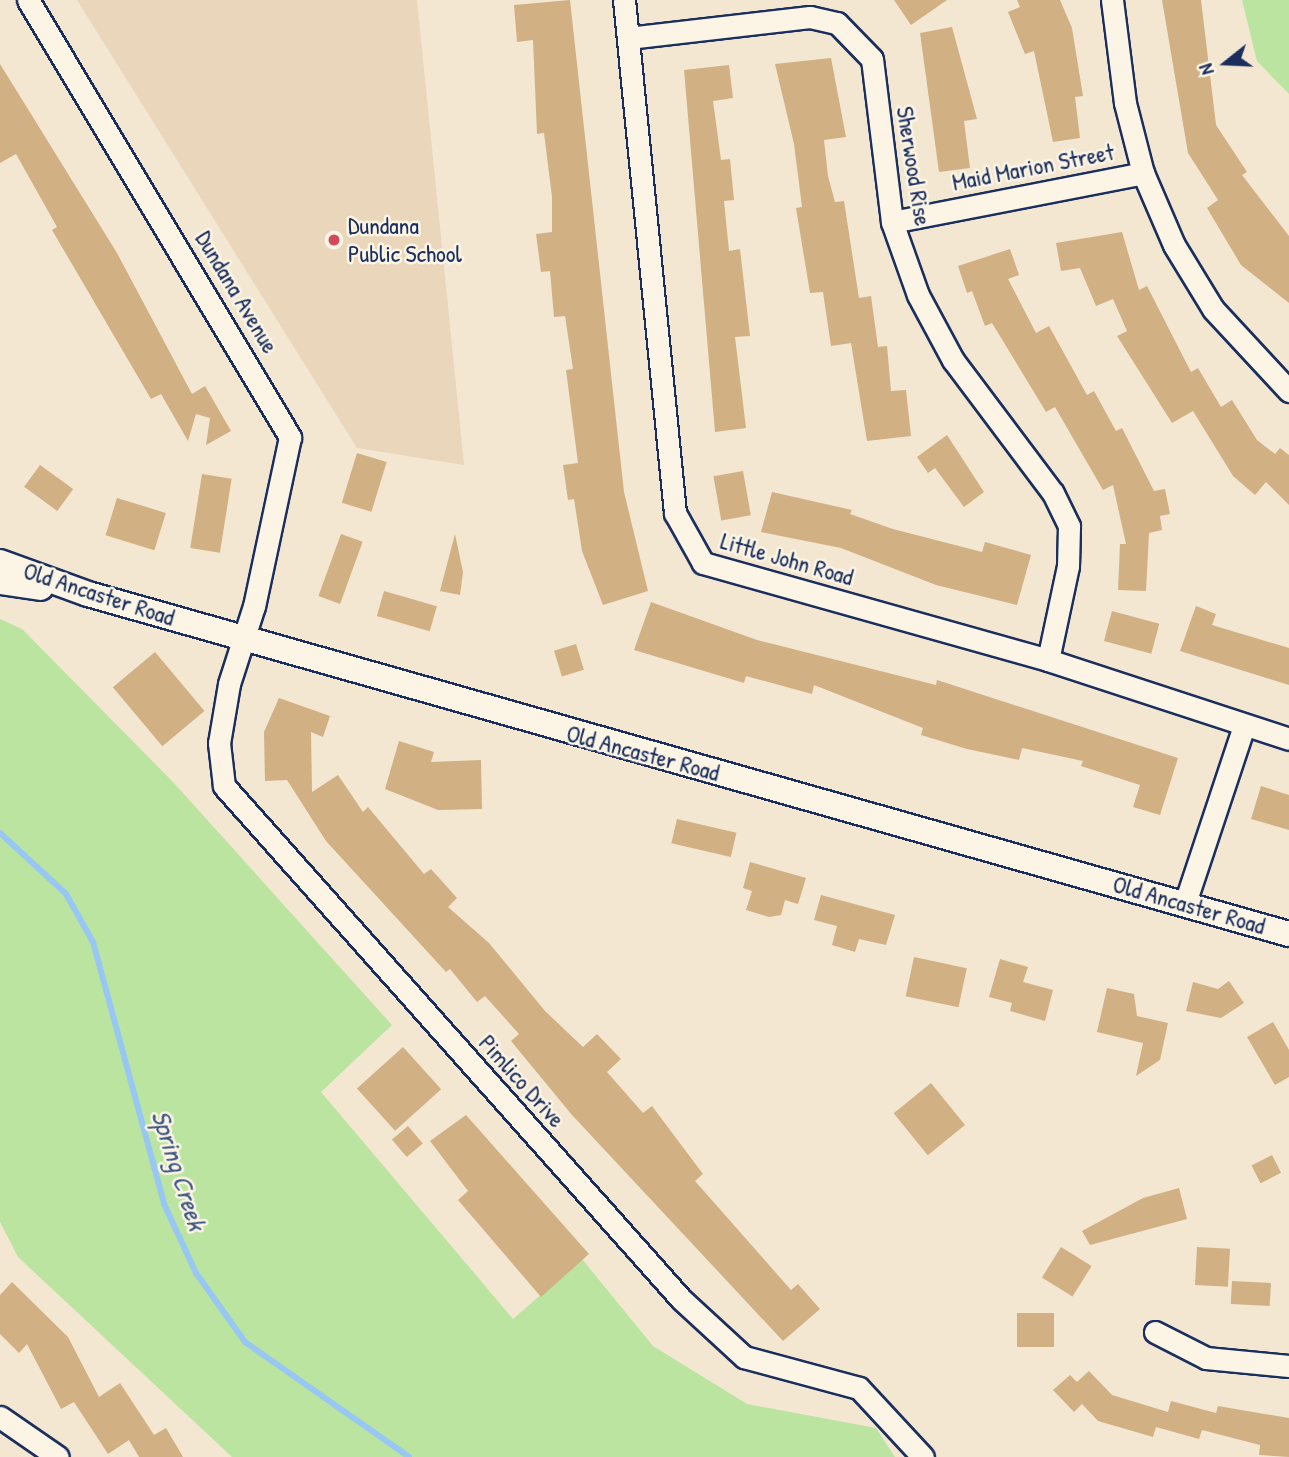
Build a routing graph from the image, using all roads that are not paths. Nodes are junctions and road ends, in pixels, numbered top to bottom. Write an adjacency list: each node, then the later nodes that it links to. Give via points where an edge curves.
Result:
1 (28, 0): 11 (street, Dundana Avenue, via 290,437 289,462)
2 (624, 0): 4 (street, Little John Road)
3 (1112, 0): 5 (street, via 1125,103)
4 (628, 38): 6 (street, Sherwood Rise, via 810,17 837,23 872,59); 12 (street, Little John Road, via 675,513 684,538 703,563)
5 (1143, 173): 6 (street, Maid Marion Street); 7 (street, via 1174,245 1213,309)
6 (892, 222): 12 (street, Sherwood Rise, via 918,295 953,360 1053,493 1069,526 1069,566)
7 (1289, 391)
8 (0, 562): 10 (street, Old Ancaster Road)
9 (0, 582): 10 (street)
10 (88, 594): 11 (street, Old Ancaster Road)
11 (244, 639): 15 (street, Old Ancaster Road); 21 (street, Pimlico Drive, via 219,743 224,786 681,1299 744,1357 859,1388)
12 (1048, 660): 13 (street, Little John Road)
13 (1244, 726): 14 (street, Little John Road); 15 (street)
14 (1289, 739)
15 (1185, 903): 16 (street, Old Ancaster Road)
16 (1289, 933)
17 (1155, 1332): 18 (street, via 1206,1358)
18 (1289, 1366)
19 (0, 1418): 20 (street)
20 (58, 1457)
21 (923, 1457)

